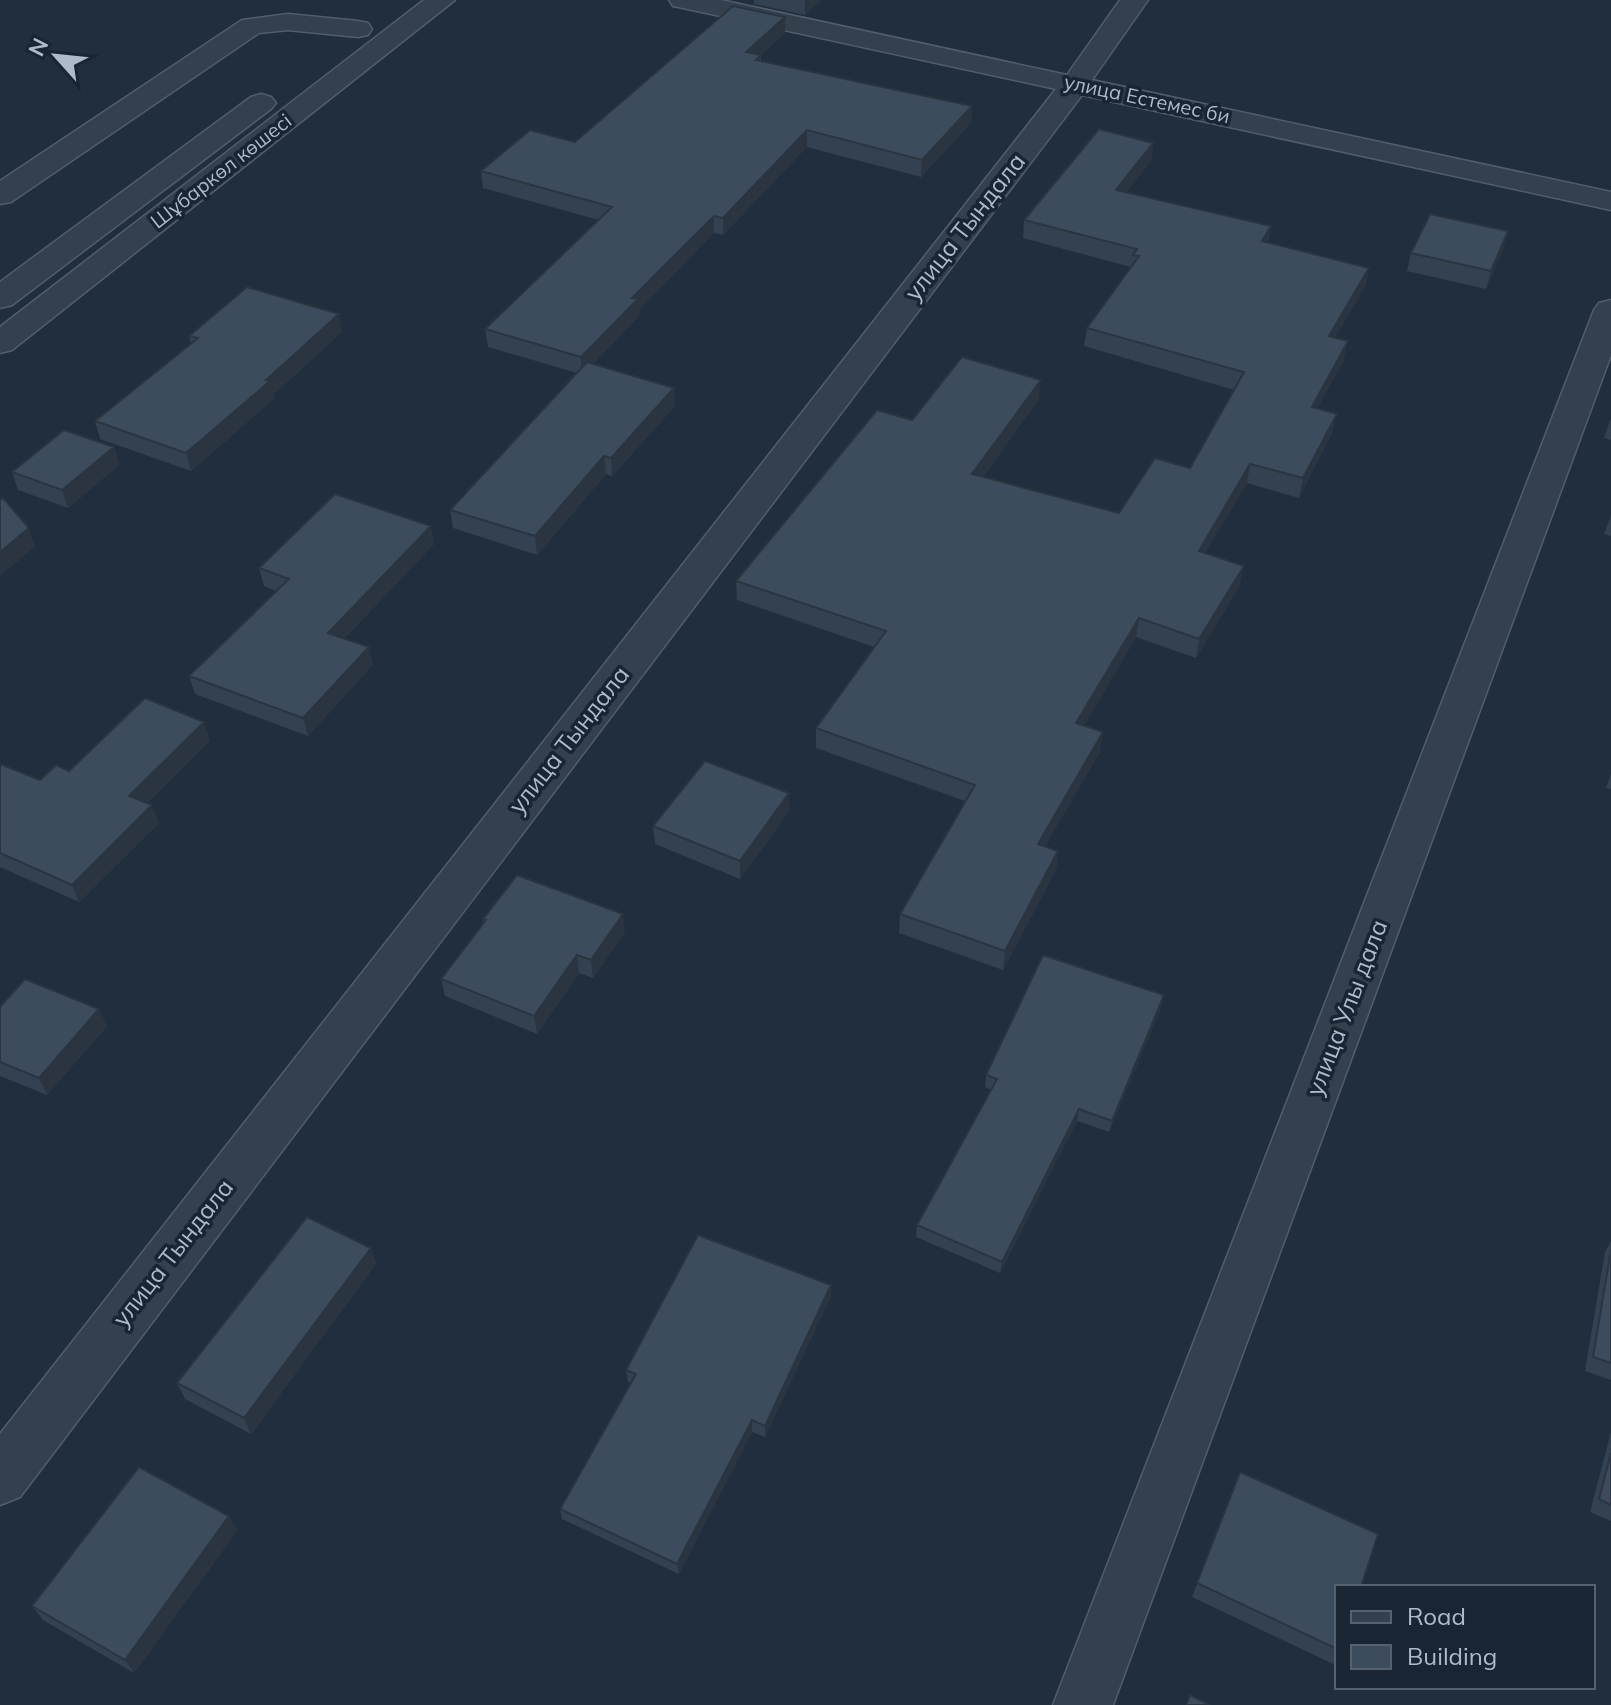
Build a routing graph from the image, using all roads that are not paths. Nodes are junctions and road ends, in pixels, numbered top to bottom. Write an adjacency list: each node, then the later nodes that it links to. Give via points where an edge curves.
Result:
1 (397, 0): 5 (street)
2 (441, 0): 13 (street, Шұбаркөл көшесі)
3 (683, 0): 7 (street, улица Естемес би)
4 (1134, 0): 7 (street, улица Тындала)
5 (358, 29): 6 (street); 9 (street, via 288,22 252,26)
6 (309, 66)
7 (1076, 83): 10 (street, улица Естемес би); 14 (street, улица Тындала)
8 (284, 85): 11 (street, Шұбаркөл көшесі)
9 (0, 195)
10 (1611, 201)
11 (0, 298)
12 (1611, 310): 15 (street, улица Улы дала)
13 (0, 343)
14 (0, 1478)
15 (1083, 1705)

